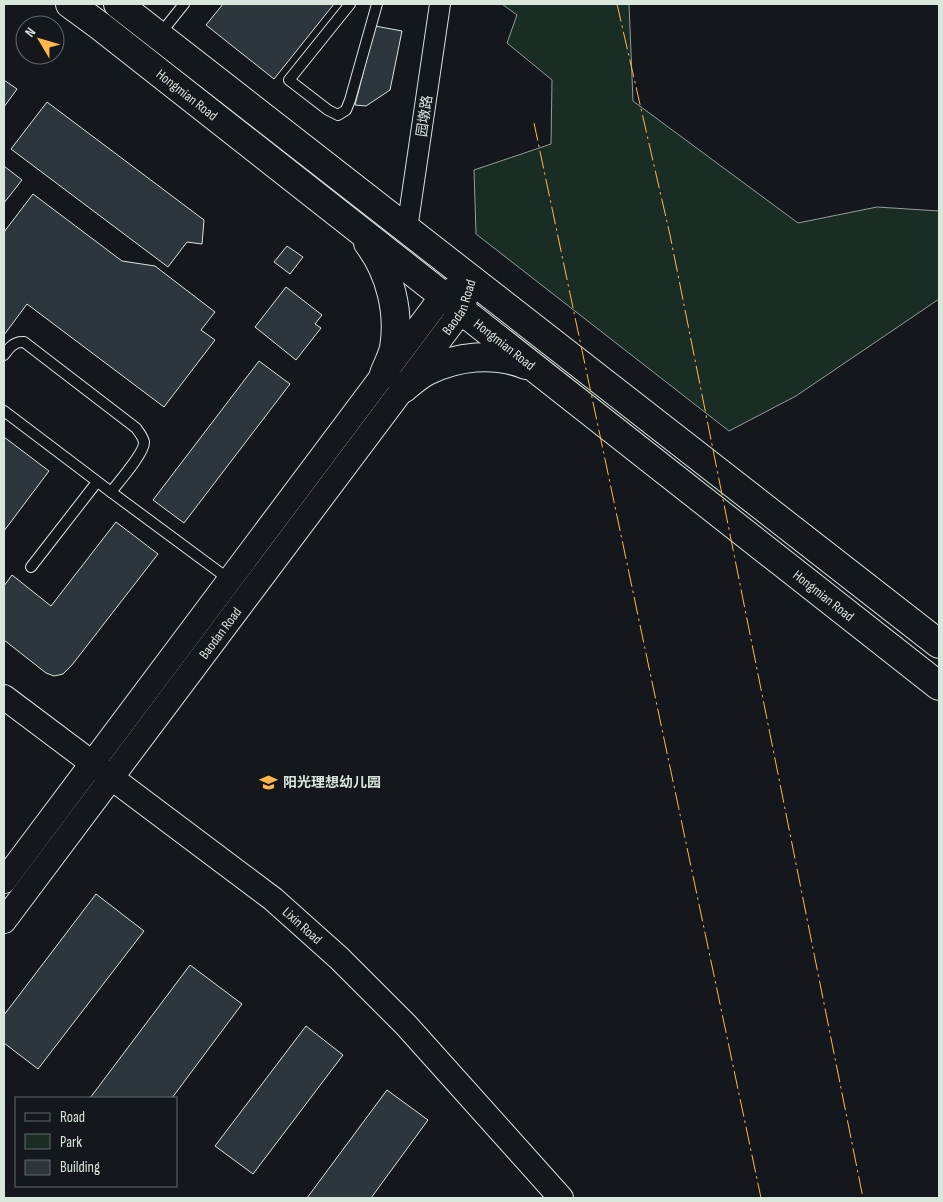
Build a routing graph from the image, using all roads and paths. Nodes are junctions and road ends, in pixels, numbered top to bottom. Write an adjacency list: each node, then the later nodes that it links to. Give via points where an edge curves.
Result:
1 (70, 4): 8 (main road, Hongmian Road)
2 (118, 4): 7 (main road)
3 (184, 4): 7 (lane)
4 (350, 4): 5 (lane, via 289,80 338,115 346,110 350,100)
5 (377, 4)
6 (440, 4): 9 (street, 园墩路)
7 (159, 35): 9 (main road)
8 (355, 226): 11 (main road, Hongmian Road); 14 (main road, via 375,252 387,277 396,324)
9 (407, 229): 10 (main road)
10 (471, 279): 11 (street, Baodan Road); 20 (main road)
11 (452, 303): 13 (main road, Hongmian Road); 14 (street, Baodan Road)
12 (4, 355): 17 (lane, via 14,344 24,342 142,435 141,453)
13 (539, 371): 14 (main road, via 502,358 470,358 447,362); 21 (main road, Hongmian Road)
14 (394, 381): 19 (street, Baodan Road)
15 (4, 411): 16 (lane)
16 (97, 482): 17 (lane); 18 (lane)
17 (111, 492): 19 (lane)
18 (31, 568)
19 (240, 587): 23 (street, Baodan Road); 24 (street, Baodan Road)
20 (939, 644)
21 (939, 686)
22 (4, 697): 23 (street, Lixin Road)
23 (92, 763): 24 (street, Lixin Road); 25 (street, Baodan Road)
24 (111, 777): 26 (street, Baodan Road); 27 (street, Lixin Road, via 273,899 339,958 406,1025)
25 (4, 881)
26 (4, 921)
27 (561, 1198)

